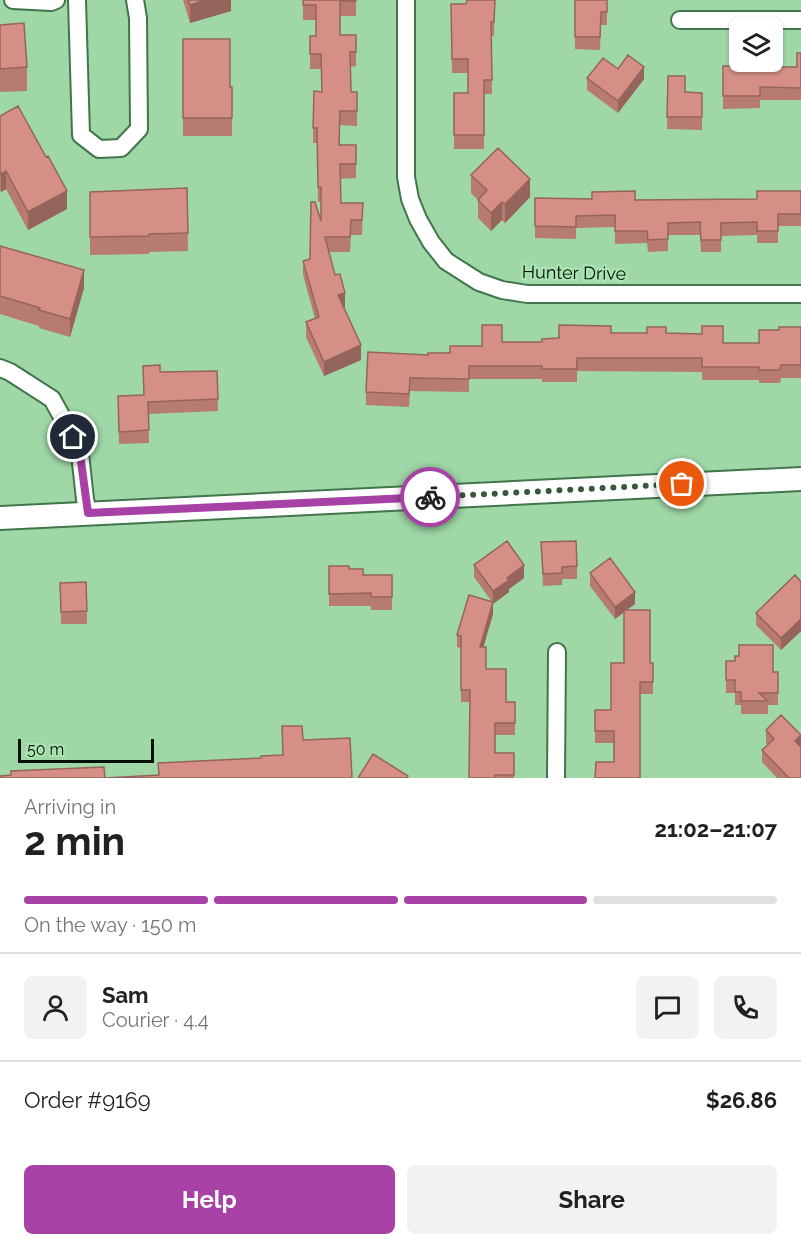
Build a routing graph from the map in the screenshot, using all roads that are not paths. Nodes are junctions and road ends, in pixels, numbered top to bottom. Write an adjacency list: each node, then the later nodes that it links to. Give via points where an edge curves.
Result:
1 (13, 0): 2 (street)
2 (56, 0)
3 (77, 0): 4 (street, via 81,135 99,149 122,148 139,129)
4 (135, 0)
5 (406, 0): 8 (street, Hunter Drive, via 406,177 418,219 446,261 479,282 527,294)
6 (680, 20): 7 (street)
7 (801, 20)
8 (801, 294)
9 (0, 368): 11 (street, via 52,399 80,454)
10 (801, 479): 11 (street)
11 (88, 513): 12 (street)
12 (0, 518)
13 (557, 652): 14 (street)
14 (556, 778)

